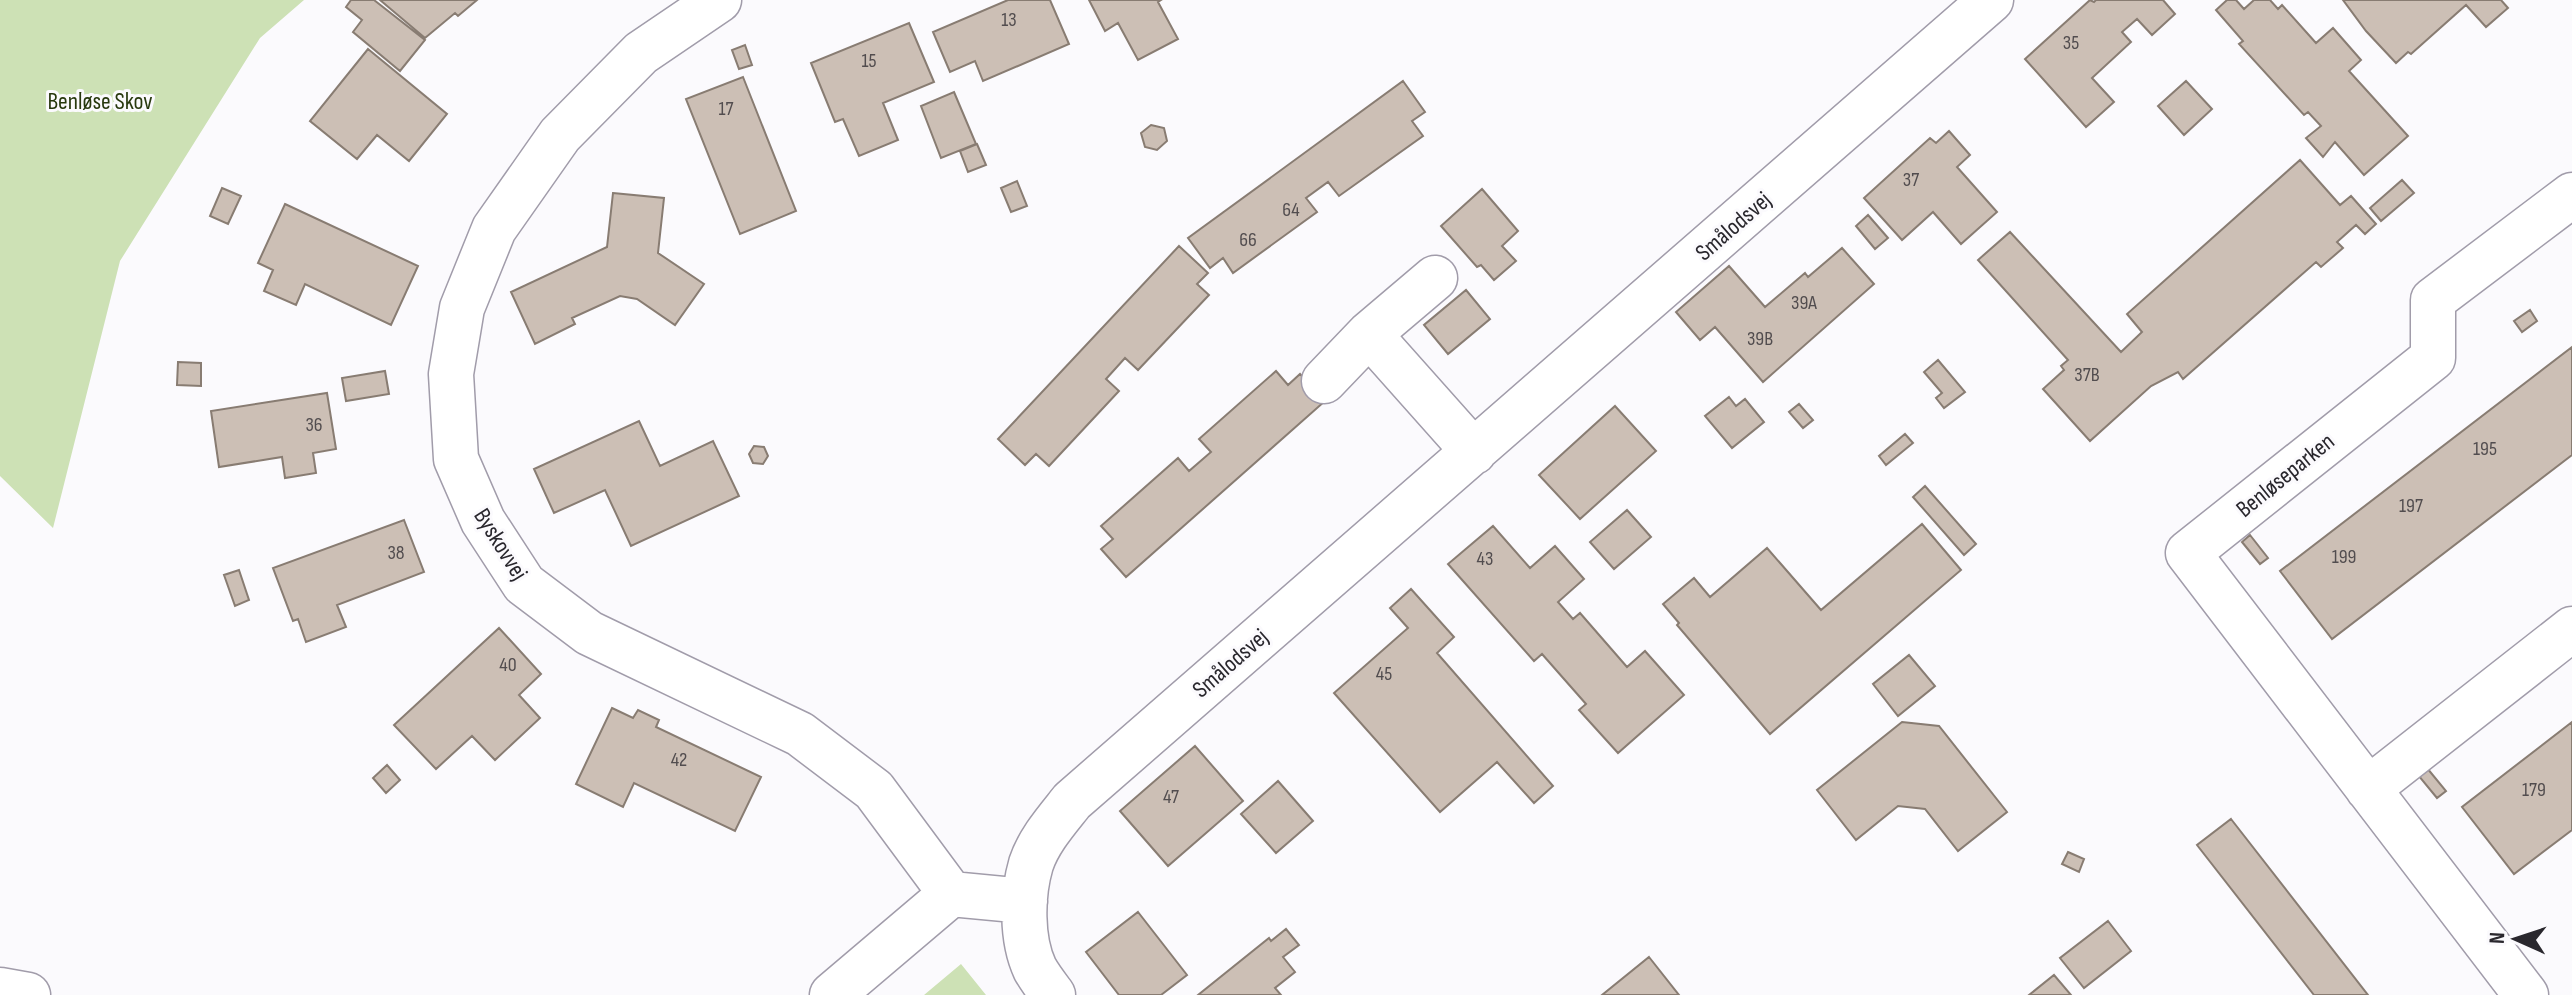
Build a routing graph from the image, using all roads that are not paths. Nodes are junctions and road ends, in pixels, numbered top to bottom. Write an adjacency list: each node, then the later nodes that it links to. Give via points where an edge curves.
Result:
1 (719, 0): 10 (street, Byskovvej, via 641,53 560,135 494,229 462,308 451,374 456,459 483,521 524,584 589,633 800,734 874,790)
2 (1991, 0): 7 (street, Smålodsvej)
3 (2572, 195): 9 (street, Benløseparken, via 2433,300 2433,358 2188,553)
4 (1435, 278): 5 (street)
5 (1369, 334): 6 (street); 7 (street)
6 (1324, 381)
7 (1474, 452): 11 (street, Smålodsvej, via 1072,801 1031,863)
8 (2572, 629): 9 (street)
9 (2368, 789): 16 (street, Benløseparken)
10 (951, 894): 11 (street); 14 (street)
11 (1025, 901): 15 (street, Smålodsvej, via 1026,937 1035,968)
12 (0, 990): 13 (street)
13 (28, 995)
14 (832, 995)
15 (1053, 995)
16 (2526, 995)

